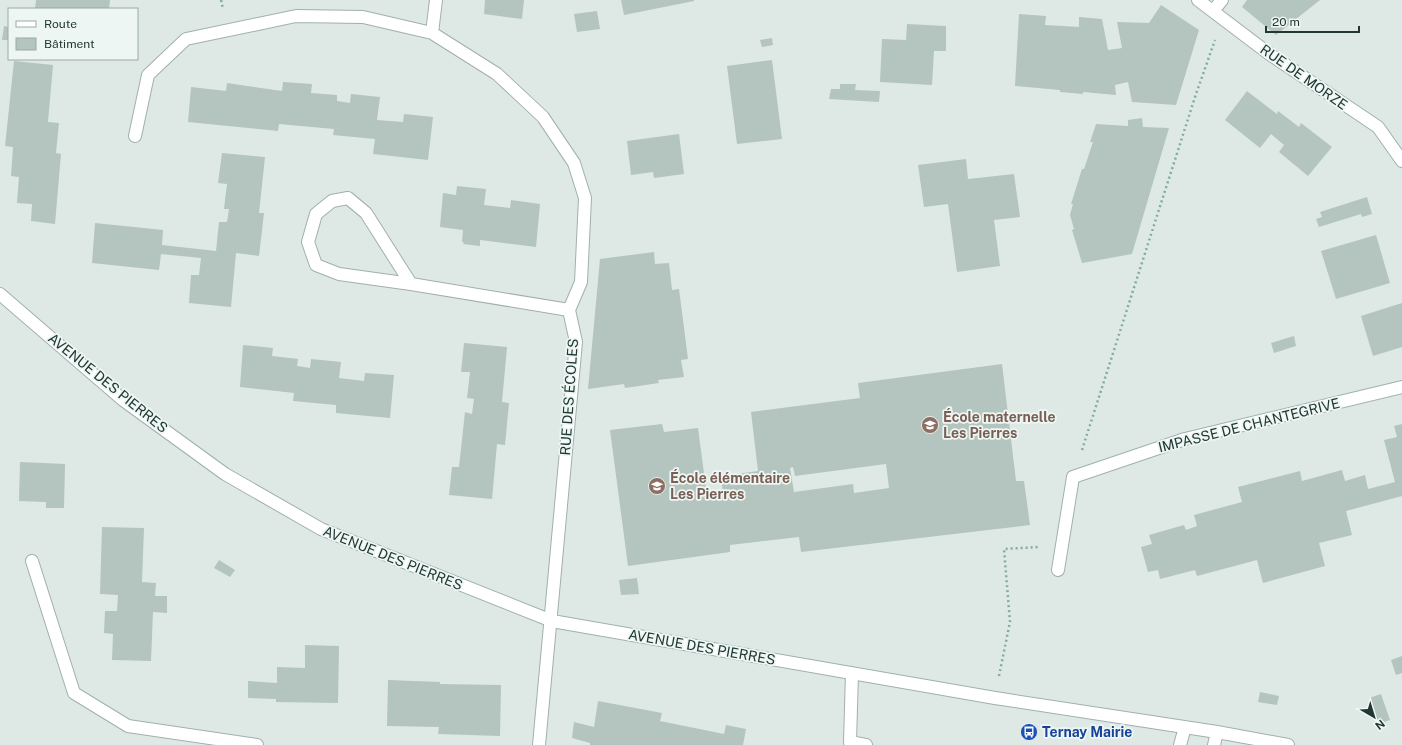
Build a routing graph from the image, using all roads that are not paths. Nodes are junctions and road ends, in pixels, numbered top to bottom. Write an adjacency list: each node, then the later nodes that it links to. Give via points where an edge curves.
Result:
1 (436, 0): 5 (street)
2 (1198, 0): 4 (street, RUE DE MORZE)
3 (1222, 0): 4 (street)
4 (1213, 11): 7 (street, RUE DE MORZE, via 1268,53 1378,127)
5 (432, 33): 6 (street, via 363,17 296,16 228,28 186,39 148,76); 10 (street, via 497,74 543,117 574,163 585,198 580,282)
6 (135, 136)
7 (1402, 161)
8 (411, 284): 8 (street, via 366,213 348,198 332,201 316,214 308,242 316,265 339,274); 10 (street)
9 (0, 294): 14 (street, AVENUE DES PIERRES, via 123,400 225,474 321,530)
10 (570, 310): 14 (street, RUE DES ÉCOLES, via 576,342)
11 (1402, 386): 13 (street, IMPASSE DE CHANTEGRIVE, via 1185,439 1073,477)
12 (32, 561): 18 (street, via 74,693 128,726)
13 (1058, 570)
14 (552, 621): 15 (street, AVENUE DES PIERRES); 19 (street, RUE DES ÉCOLES)
15 (852, 673): 16 (street, AVENUE DES PIERRES); 20 (street, via 850,742)
16 (1185, 728): 17 (street, AVENUE DES PIERRES); 21 (street)
17 (1217, 732): 22 (street); 23 (street, AVENUE DES PIERRES)
18 (257, 745)
19 (539, 745)
20 (866, 745)
21 (1180, 745)
22 (1214, 745)
23 (1288, 745)

